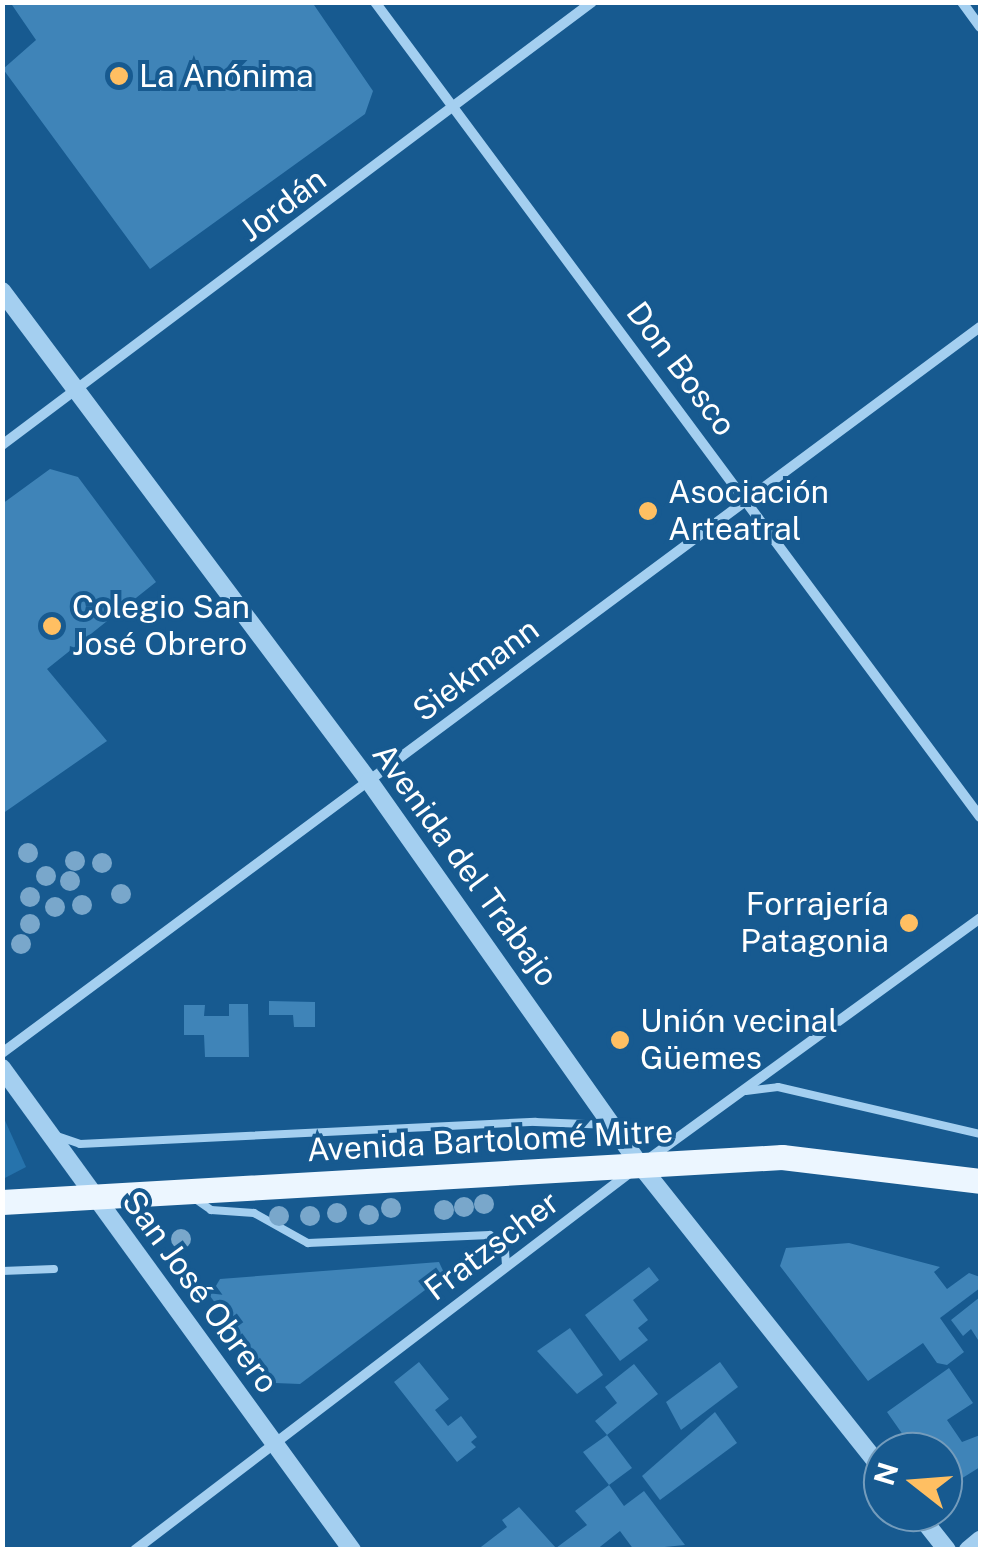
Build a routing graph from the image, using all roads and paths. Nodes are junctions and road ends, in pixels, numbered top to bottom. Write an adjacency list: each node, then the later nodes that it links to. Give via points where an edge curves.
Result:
1 (375, 2): 5 (street, Don Bosco)
2 (592, 2): 5 (street, Jordán)
3 (962, 2): 4 (street)
4 (980, 27)
5 (455, 108): 8 (street, Jordán); 10 (street, Don Bosco)
6 (2, 291): 8 (street, Avenida del Trabajo)
7 (980, 327): 10 (street, Siekmann)
8 (77, 391): 9 (street, Jordán); 11 (street, Avenida del Trabajo)
9 (2, 446)
10 (748, 500): 11 (street, Siekmann); 12 (street, Don Bosco)
11 (369, 781): 14 (street, Siekmann); 17 (street, Avenida del Trabajo)
12 (980, 817)
13 (980, 918): 16 (street, Fratzscher)
14 (2, 1053)
15 (2, 1068): 18 (street, San José Obrero)
16 (742, 1092): 19 (lane, via 778,1087); 20 (street, Fratzscher)
17 (615, 1124): 18 (lane, via 535,1122 91,1144); 20 (street, Avenida del Trabajo)
18 (48, 1134): 23 (street, San José Obrero)
19 (980, 1134)
20 (640, 1165): 21 (main road, Avenida Bartolomé Mitre, via 782,1157); 22 (main road, Avenida Bartolomé Mitre); 25 (street, Fratzscher); 29 (street, Avenida del Trabajo)
21 (980, 1181)
22 (177, 1190): 23 (main road, Avenida Bartolomé Mitre); 25 (lane, via 211,1210 254,1213 308,1243 490,1235 505,1251)
23 (92, 1195): 24 (main road, Avenida Bartolomé Mitre); 28 (street, San José Obrero)
24 (2, 1202)
25 (506, 1266): 28 (street, Fratzscher)
26 (54, 1269): 27 (lane)
27 (2, 1271)
28 (274, 1444): 31 (street, Fratzscher); 32 (street, San José Obrero)
29 (863, 1445)
30 (980, 1540): 33 (street)
31 (135, 1550)
32 (352, 1550)
33 (968, 1550)

